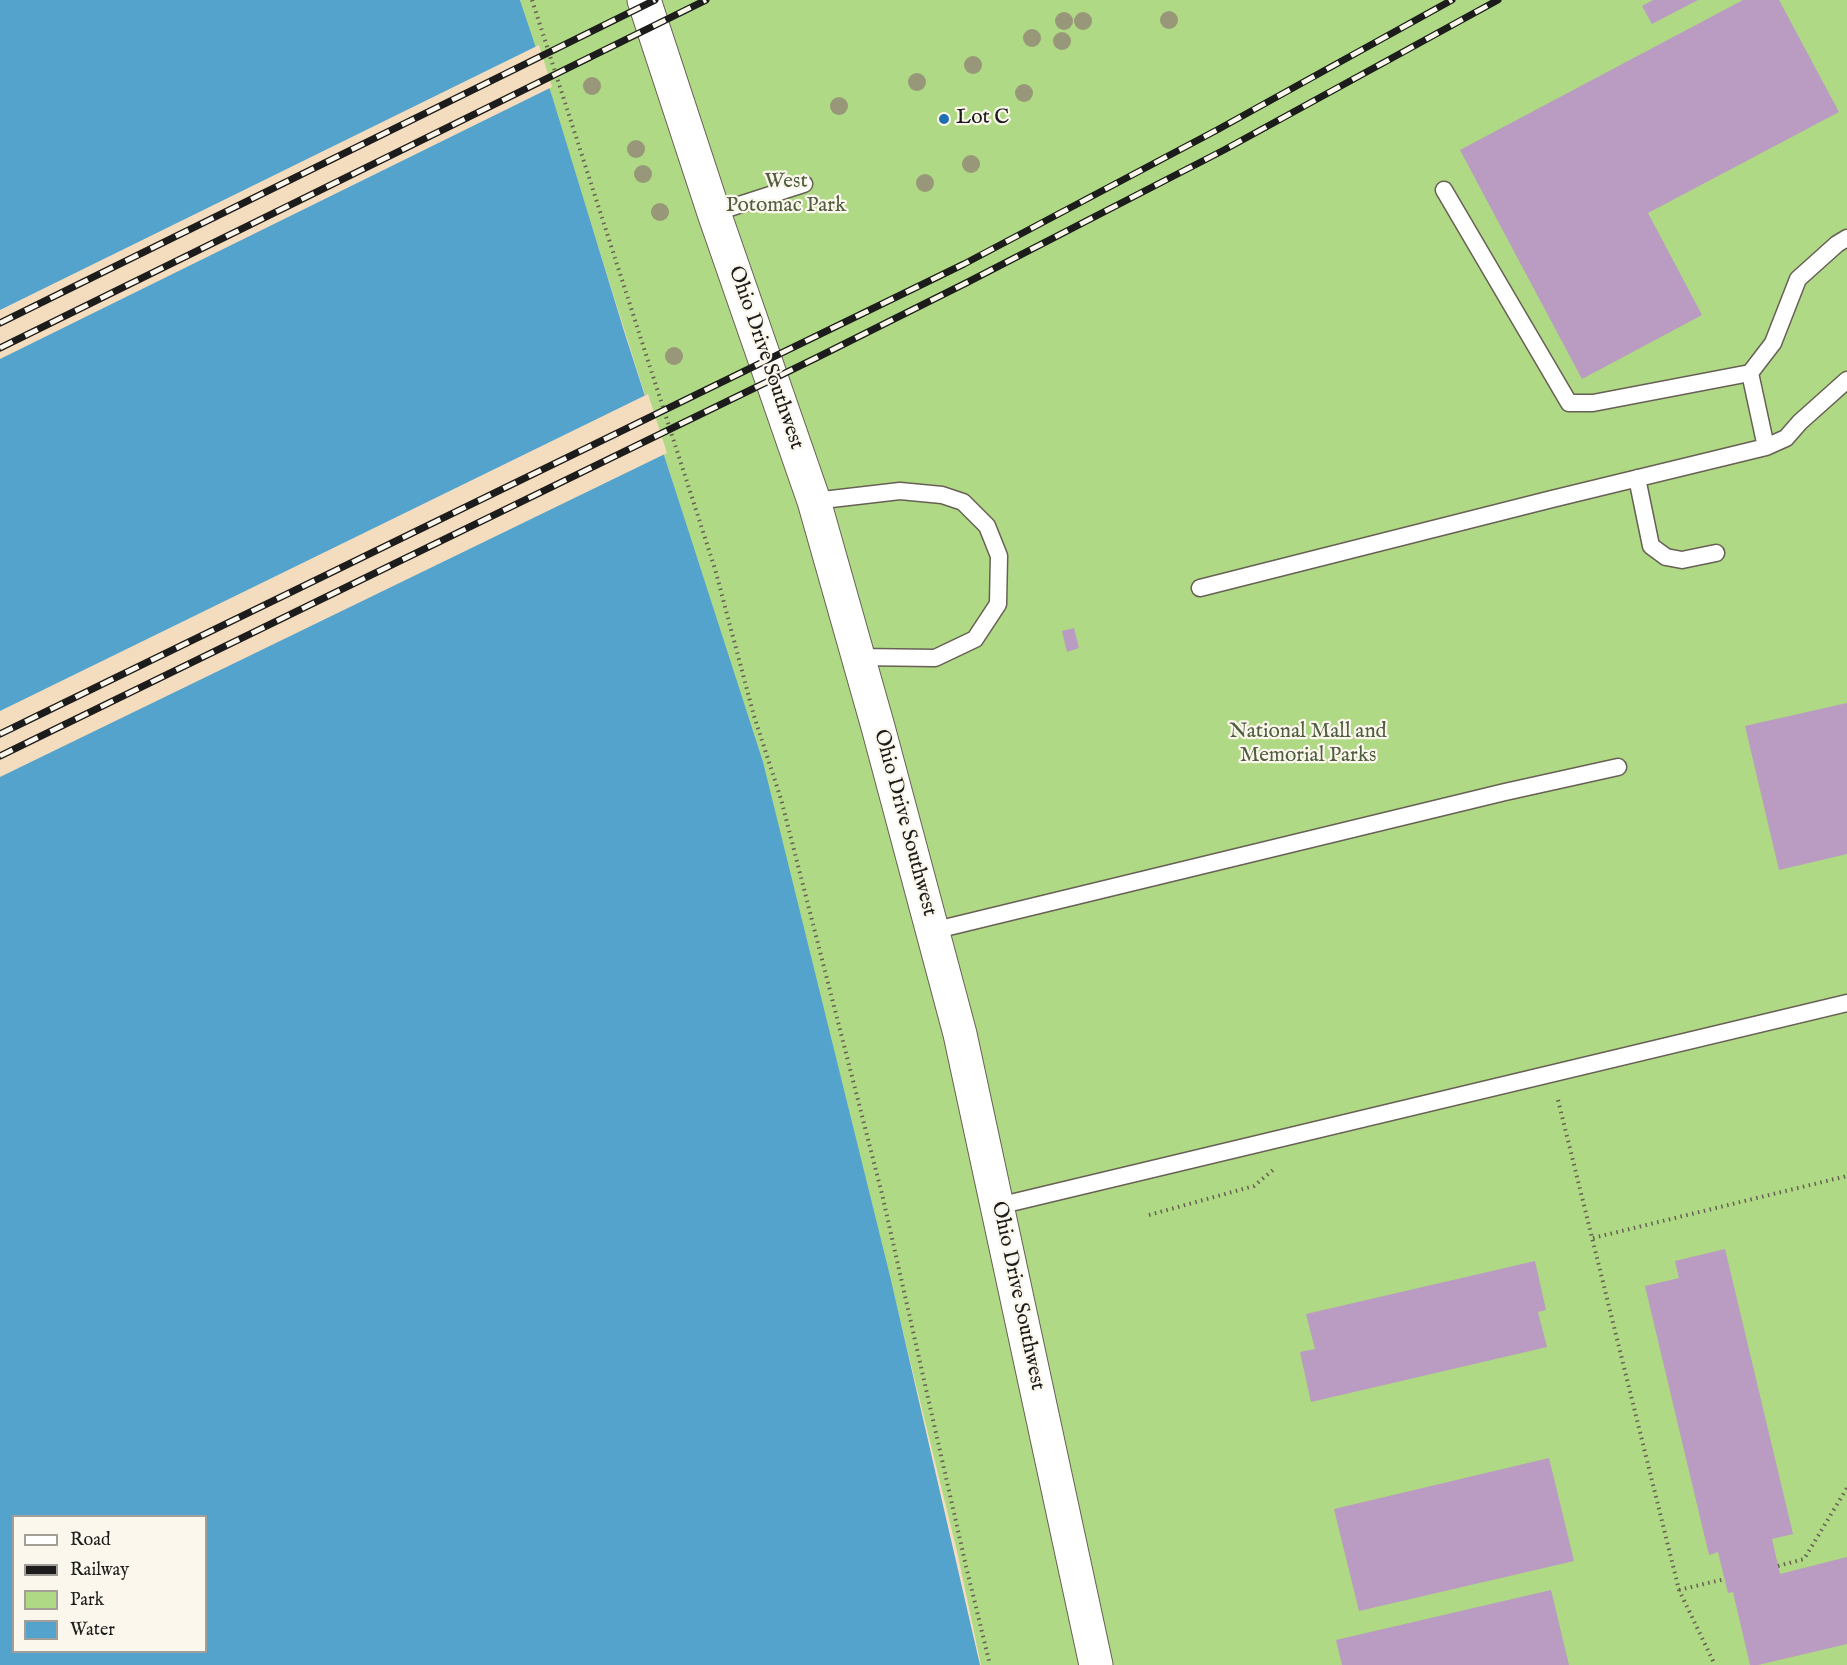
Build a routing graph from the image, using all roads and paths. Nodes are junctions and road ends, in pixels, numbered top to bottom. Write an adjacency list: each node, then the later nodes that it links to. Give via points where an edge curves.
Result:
1 (532, 0): 26 (path, via 715,568 754,716 781,799 882,1194)
2 (644, 0): 5 (street, Ohio Drive Southwest)
3 (804, 184): 5 (lane)
4 (1444, 190): 7 (lane, via 1569,403 1593,403)
5 (714, 213): 11 (street, Ohio Drive Southwest)
6 (1847, 238): 7 (lane, via 1798,279 1773,343)
7 (1750, 373): 9 (lane)
8 (1847, 380): 9 (lane, via 1786,438)
9 (1766, 447): 10 (lane)
10 (1637, 478): 12 (lane, via 1650,546 1666,557 1682,560); 13 (lane)
11 (814, 501): 14 (street, Ohio Drive Southwest); 14 (lane, via 900,491 942,495 963,502 987,526 999,556 998,604 975,639 934,658)
12 (1716, 553)
13 (1200, 588)
14 (858, 657): 16 (street, Ohio Drive Southwest)
15 (1618, 767): 16 (lane)
16 (933, 931): 20 (street, Ohio Drive Southwest)
17 (1847, 1003): 20 (lane)
18 (1558, 1100): 21 (path)
19 (1847, 1176): 21 (path)
20 (998, 1206): 27 (street, Ohio Drive Southwest)
21 (1593, 1238): 25 (path)
22 (1847, 1488): 23 (path, via 1804,1559)
23 (1778, 1566)
24 (1725, 1579): 25 (path)
25 (1679, 1590): 28 (path)
26 (990, 1665)
27 (1096, 1665)
28 (1714, 1665)

